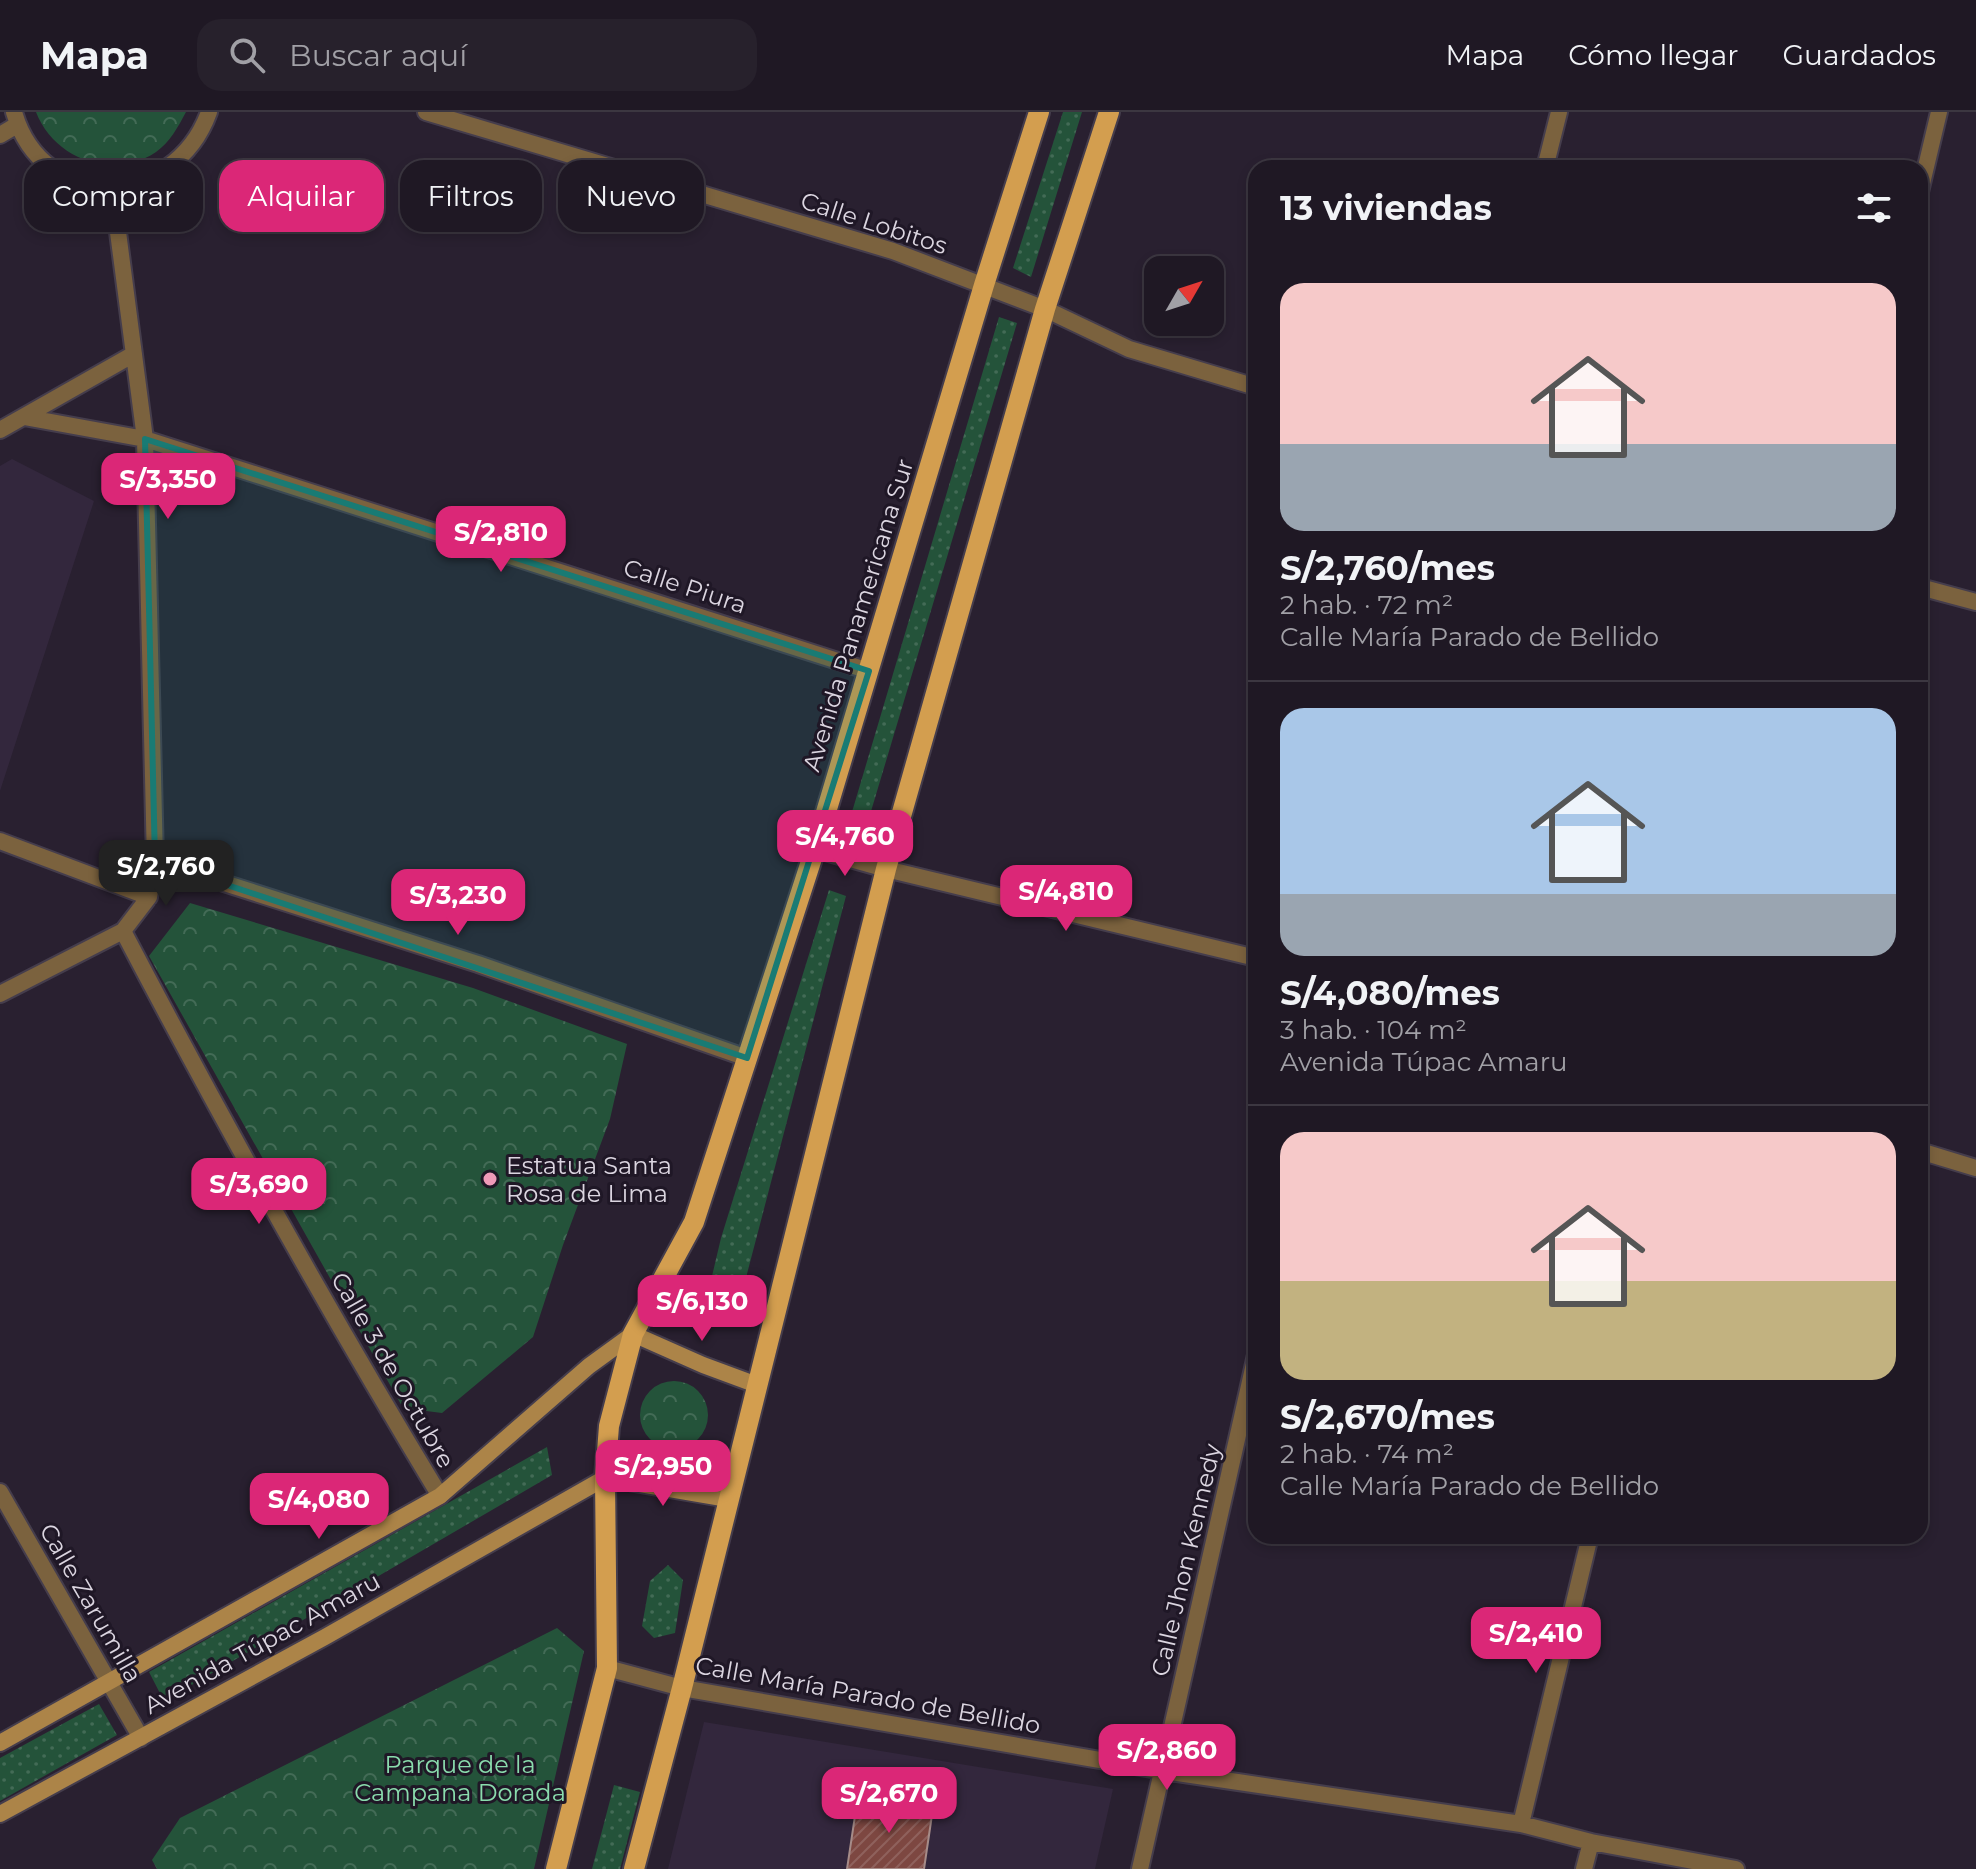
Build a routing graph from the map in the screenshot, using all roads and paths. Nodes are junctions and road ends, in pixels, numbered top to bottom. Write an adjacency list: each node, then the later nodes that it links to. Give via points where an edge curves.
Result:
1 (209, 112): 10 (street, via 194,144)
2 (1039, 112): 14 (main road, Avenida Panamericana Sur)
3 (1109, 112): 15 (main road)
4 (1559, 112): 11 (street)
5 (1939, 112): 12 (street)
6 (432, 113): 14 (street, Calle Lobitos, via 893,251)
7 (16, 119): 8 (street); 9 (street)
8 (0, 135)
9 (44, 160)
10 (179, 160)
11 (1547, 160)
12 (1928, 160)
13 (118, 232): 16 (street)
14 (984, 285): 15 (street, Calle Lobitos); 23 (main road, Avenida Panamericana Sur)
15 (1045, 309): 17 (street, Calle Lobitos, via 1129,349); 27 (main road)
16 (134, 354): 18 (street); 20 (street)
17 (1248, 385)
18 (24, 417): 19 (street); 20 (street, Calle Piura)
19 (0, 430)
20 (145, 439): 23 (street, Calle Piura); 26 (street)
21 (1928, 589): 22 (street)
22 (1976, 602)
23 (869, 671): 25 (main road, Avenida Panamericana Sur)
24 (0, 841): 28 (street)
25 (815, 849): 27 (street); 32 (main road, Avenida Panamericana Sur)
26 (155, 861): 28 (street); 32 (street, via 478,964)
27 (886, 869): 30 (street); 36 (main road)
28 (149, 897): 29 (street)
29 (123, 931): 31 (street); 40 (street, Calle 3 de Octubre, via 306,1270)
30 (1248, 956)
31 (0, 994)
32 (747, 1058): 35 (main road, Avenida Panamericana Sur, via 694,1222)
33 (1928, 1153): 34 (street)
34 (1976, 1168)
35 (633, 1334): 36 (street); 38 (main road, Avenida Panamericana Sur, via 609,1426); 40 (street, Avenida Túpac Amaru)
36 (757, 1385): 41 (main road)
37 (1248, 1391): 48 (street, Calle Jhon Kennedy)
38 (605, 1478): 41 (street); 43 (main road, Avenida Panamericana Sur); 46 (street, Avenida Túpac Amaru)
39 (0, 1492): 44 (street, Calle Zarumilla)
40 (440, 1496): 44 (street, Avenida Túpac Amaru)
41 (728, 1499): 45 (main road)
42 (1588, 1544): 50 (street)
43 (607, 1668): 45 (street, Calle María Parado de Bellido); 52 (main road, Avenida Panamericana Sur)
44 (109, 1682): 46 (street, Calle Zarumilla); 47 (street, Avenida Túpac Amaru)
45 (682, 1688): 48 (street, Calle María Parado de Bellido); 53 (main road)
46 (141, 1738): 49 (street, Avenida Túpac Amaru)
47 (0, 1743)
48 (1164, 1771): 50 (street, Calle María Parado de Bellido); 54 (street, Calle Jhon Kennedy)
49 (0, 1814)
50 (1521, 1824): 51 (street, Calle María Parado de Bellido)
51 (1591, 1842): 55 (street); 56 (street, Calle María Parado de Bellido)
52 (556, 1869)
53 (634, 1869)
54 (1140, 1869)
55 (1584, 1869)
56 (1736, 1869)

